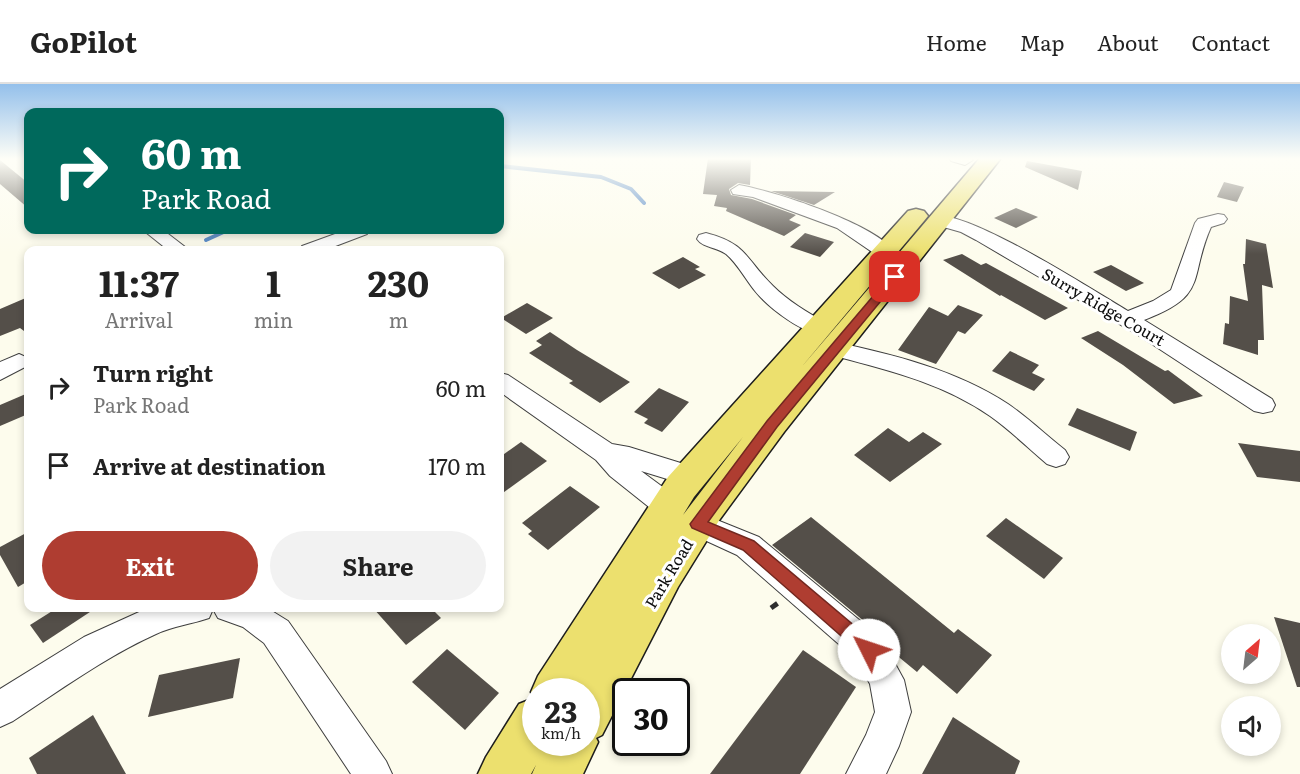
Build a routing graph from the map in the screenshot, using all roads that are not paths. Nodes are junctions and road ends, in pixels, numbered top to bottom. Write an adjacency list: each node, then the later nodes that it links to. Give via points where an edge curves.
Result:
1 (740, 190): 11 (street, via 843,224)
2 (941, 190): 11 (main road, Park Road)
3 (954, 190): 5 (main road, Park Road)
4 (1218, 219): 12 (street, via 1204,223 1184,285 1177,294)
5 (939, 220): 12 (street, Surry Ridge Court, via 983,236); 13 (main road, Park Road)
6 (157, 234): 9 (street)
7 (351, 234): 10 (street)
8 (706, 239): 13 (street, via 732,249 764,289)
9 (174, 246)
10 (319, 246)
11 (885, 252): 13 (main road, Park Road)
12 (1127, 319): 15 (street, Surry Ridge Court)
13 (827, 339): 17 (street, via 941,378 992,406); 18 (main road, Park Road); 20 (main road, Park Road, via 772,424)
14 (504, 384): 16 (street)
15 (1263, 405)
16 (605, 453): 18 (street); 19 (street, via 620,470)
17 (1056, 457)
18 (690, 476): 19 (main road, Park Road)
19 (669, 507): 23 (main road, Park Road)
20 (697, 524): 24 (main road, Park Road, via 664,575); 31 (street, via 748,546 869,650 887,680 893,712 882,746)
21 (177, 612): 25 (street, via 133,628)
22 (246, 612): 28 (street, via 276,632)
23 (563, 678)
24 (600, 693)
25 (0, 709)
26 (522, 743): 29 (main road)
27 (567, 756): 30 (main road)
28 (373, 774)
29 (503, 774)
30 (557, 774)
31 (864, 774)

